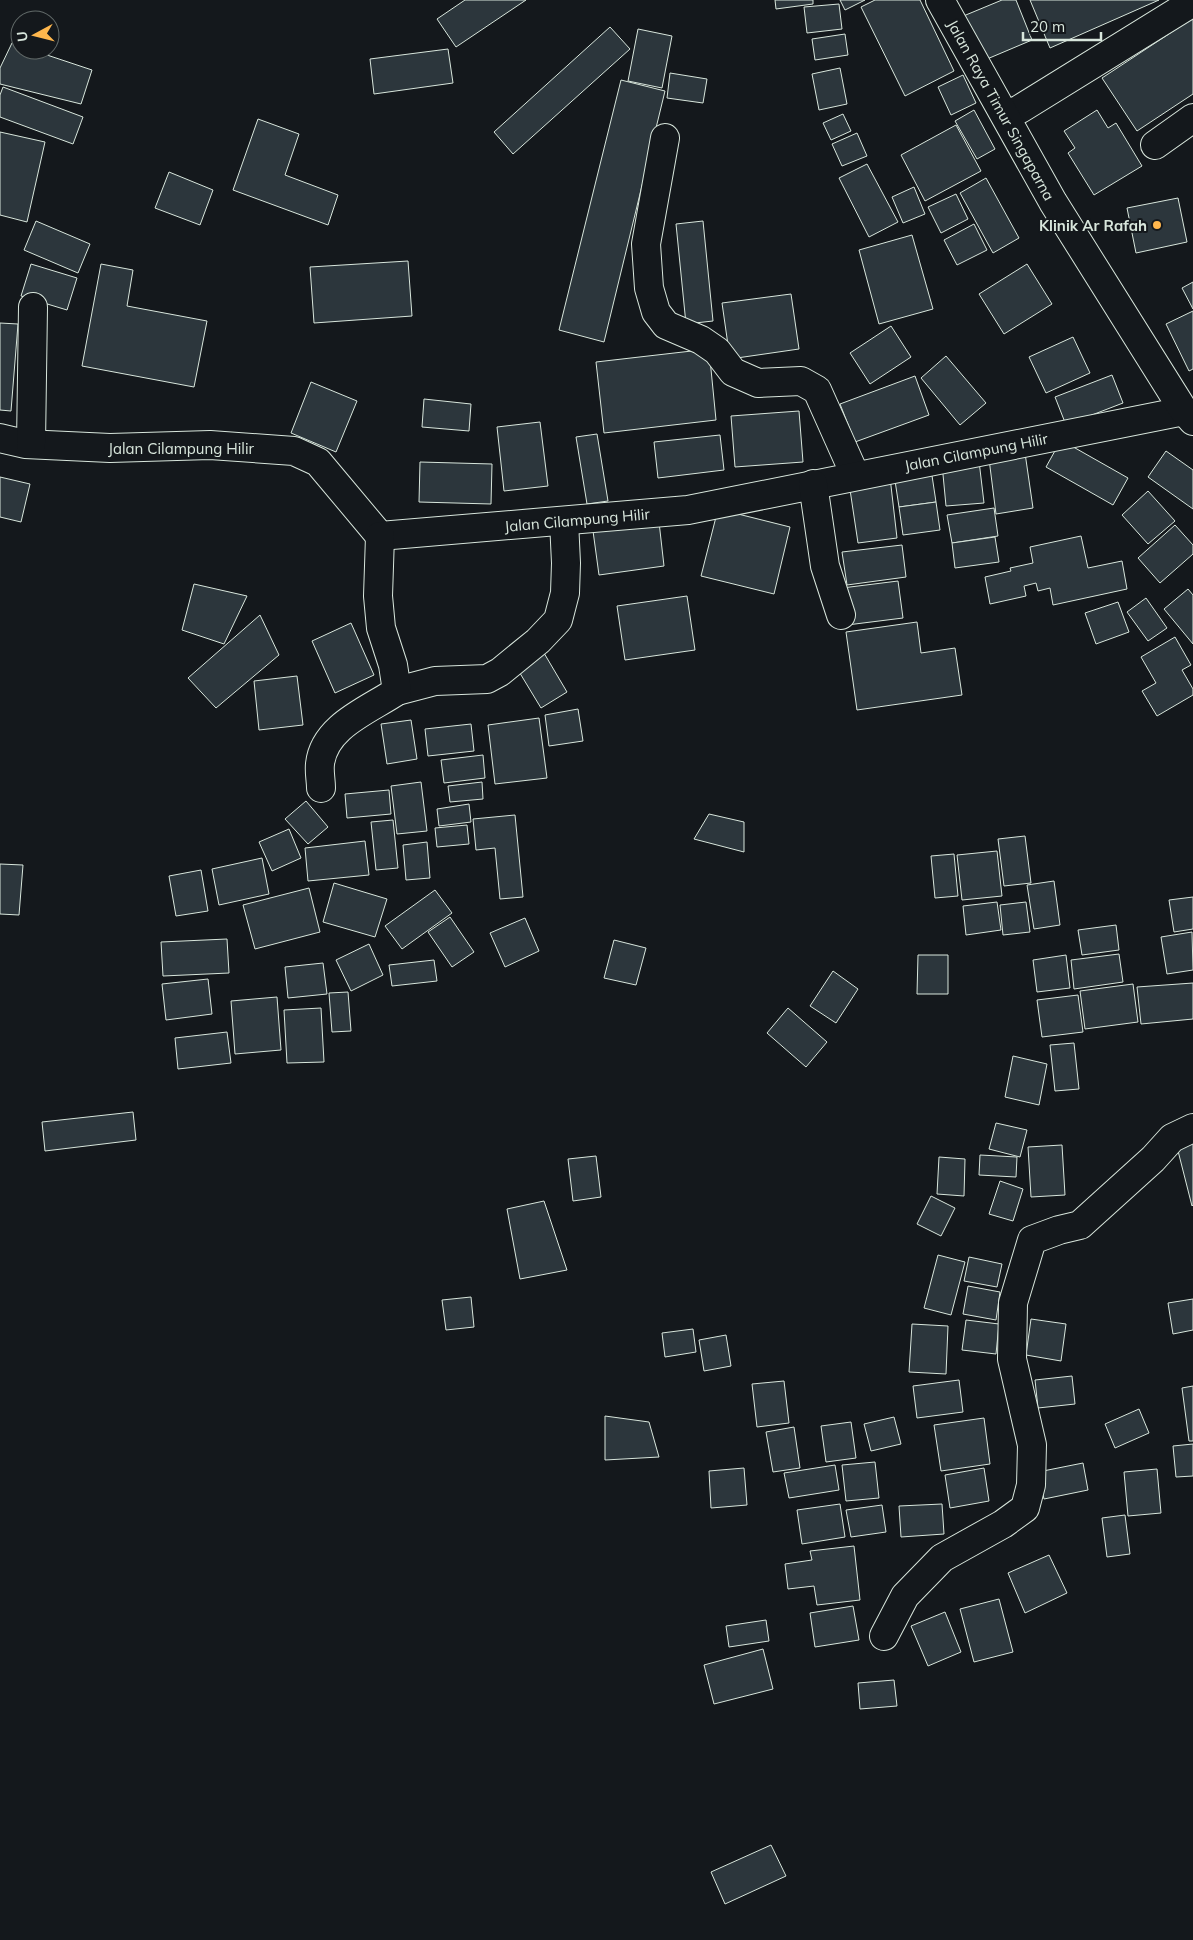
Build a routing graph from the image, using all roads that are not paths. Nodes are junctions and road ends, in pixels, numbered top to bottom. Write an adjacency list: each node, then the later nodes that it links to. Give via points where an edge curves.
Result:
1 (940, 0): 3 (street, Jalan Raya Timur Singaparna)
2 (1193, 2): 3 (street)
3 (1006, 116): 8 (street, Jalan Raya Timur Singaparna, via 1053,202)
4 (1193, 118): 6 (street)
5 (665, 138): 11 (street, via 646,244 649,288 656,312 666,325 718,351 732,372 758,383 801,381 817,390)
6 (1155, 145)
7 (33, 308): 10 (street)
8 (1188, 416): 11 (street, Jalan Cilampung Hilir)
9 (0, 438): 10 (street, Jalan Cilampung Hilir)
10 (31, 444): 14 (street, Jalan Cilampung Hilir, via 110,448 210,445 294,451 318,462)
11 (855, 475): 12 (street, Jalan Cilampung Hilir)
12 (813, 484): 13 (street, Jalan Cilampung Hilir, via 688,510); 15 (street, via 825,566)
13 (564, 521): 14 (street, Jalan Cilampung Hilir); 16 (street, via 564,593 558,620 538,641 487,679 435,681)
14 (380, 536): 16 (street, via 378,596 381,628 393,665)
15 (841, 615)
16 (397, 691): 17 (street, via 352,718 326,743 320,764)
17 (321, 788)
18 (1193, 1128): 19 (street, via 1172,1138 1080,1226 1032,1240 1014,1304 1012,1350 1032,1445 1031,1485 1025,1508 1004,1524 942,1558 905,1596)
19 (884, 1636)

